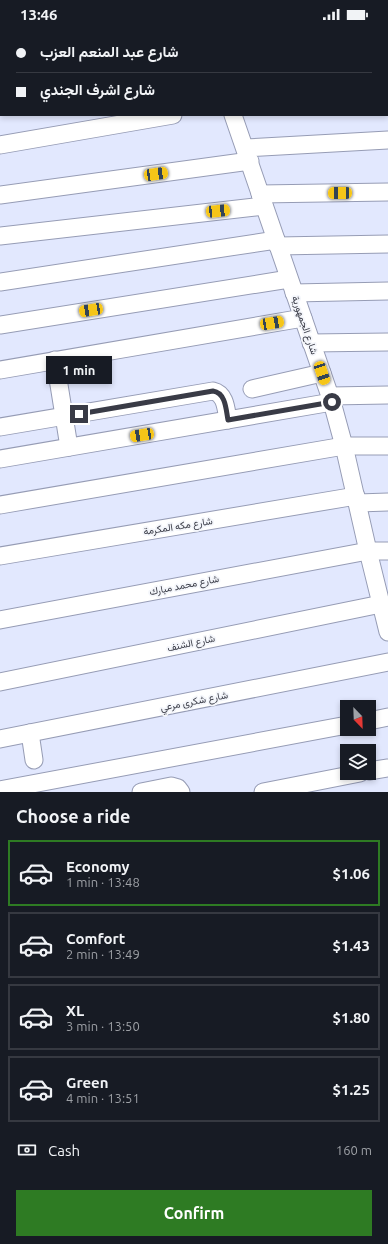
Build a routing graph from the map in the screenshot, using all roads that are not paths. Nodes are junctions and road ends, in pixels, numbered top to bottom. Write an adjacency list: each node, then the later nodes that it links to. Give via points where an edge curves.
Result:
1 (202, 28): 2 (street)
2 (212, 28)
3 (167, 116): 6 (street)
4 (234, 116): 7 (street, شارع الجمهورية)
5 (388, 140): 7 (street)
6 (0, 145)
7 (248, 155): 9 (street); 10 (street, شارع الجمهورية)
8 (388, 192): 10 (street)
9 (0, 195)
10 (262, 200): 11 (street); 12 (street, شارع الجمهورية)
11 (0, 236)
12 (277, 243): 13 (street); 14 (street); 15 (street, شارع الجمهورية)
13 (388, 244)
14 (0, 282)
15 (292, 286): 16 (street); 17 (street, شارع الجمهورية); 18 (street)
16 (388, 291)
17 (303, 318): 20 (street, شارع الجمهورية); 21 (street)
18 (0, 325)
19 (388, 342): 20 (street)
20 (311, 343): 23 (street, شارع الجمهورية)
21 (55, 360): 22 (street); 27 (street)
22 (0, 370)
23 (322, 373): 24 (street); 26 (street, شارع الجمهورية)
24 (252, 389)
25 (388, 395): 26 (street)
26 (331, 399): 28 (street); 30 (street, شارع الجمهورية)
27 (64, 416): 28 (street, via 213,391 222,396); 29 (street); 32 (street)
28 (228, 420): 32 (street)
29 (0, 427)
30 (344, 446): 31 (street); 34 (street, شارع الجمهورية); 36 (street)
31 (388, 446)
32 (69, 447): 33 (street)
33 (0, 459)
34 (357, 500): 35 (street, شارع مكه المكرمة); 37 (street, شارع الجمهورية); 39 (street, شارع مكه المكرمة)
35 (388, 502)
36 (0, 504)
37 (368, 551): 38 (street, شارع محمد مبارك); 40 (street, شارع الجمهورية); 41 (street, شارع محمد مبارك)
38 (388, 551)
39 (0, 556)
40 (384, 607): 42 (street, شارع الجمهورية); 44 (street, شارع الشنف)
41 (0, 620)
42 (388, 632)
43 (388, 662): 48 (street, شارع شكرى مرعي)
44 (0, 682)
45 (388, 717): 46 (street)
46 (376, 720)
47 (340, 726): 54 (street)
48 (30, 734): 49 (street, شارع شكرى مرعي); 50 (street)
49 (0, 739)
50 (34, 760)
51 (388, 768): 52 (street)
52 (376, 770)
53 (340, 777): 57 (street)
54 (0, 790)
55 (140, 792): 56 (street, via 171,786)
56 (181, 792)
57 (263, 792)

